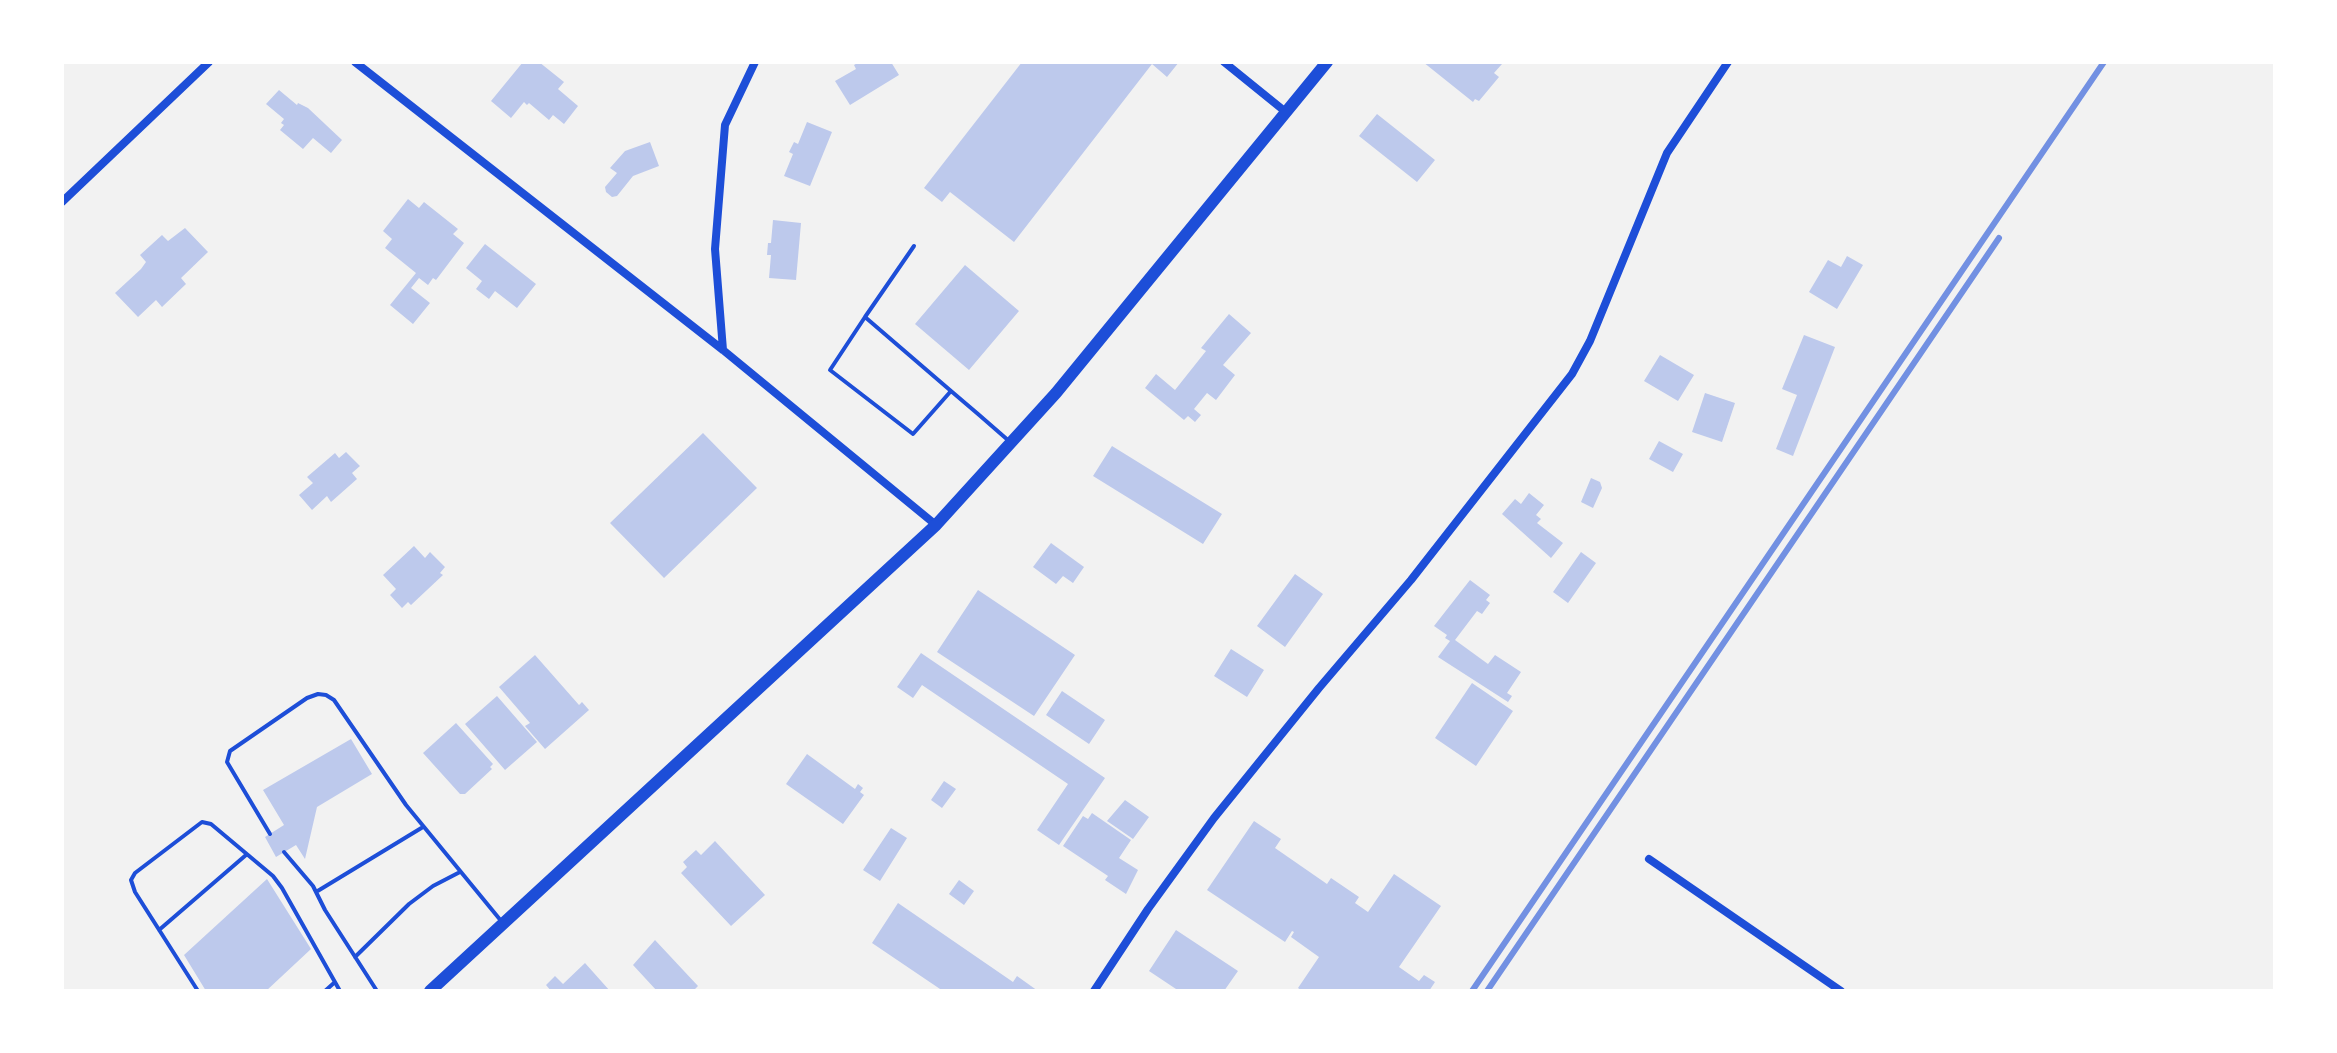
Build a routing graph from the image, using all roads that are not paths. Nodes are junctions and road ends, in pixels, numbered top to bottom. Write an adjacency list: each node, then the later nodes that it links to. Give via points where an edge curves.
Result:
1 (209, 62): 8 (street)
2 (355, 62): 11 (street)
3 (755, 62): 11 (street, via 725,125 715,249)
4 (1224, 62): 7 (street)
5 (1327, 62): 7 (main road)
6 (1728, 62): 31 (street, via 1661,165 1572,374 1214,818)
7 (1287, 113): 13 (main road)
8 (62, 202)
9 (914, 246): 10 (lane)
10 (865, 317): 12 (lane); 12 (lane, via 830,370 913,434)
11 (723, 350): 14 (street)
12 (951, 391): 13 (lane)
13 (1010, 443): 14 (main road)
14 (936, 525): 22 (main road)
15 (423, 827): 16 (lane, via 334,700 318,694 230,751 227,762); 20 (lane); 21 (lane)
16 (270, 834)
17 (284, 852): 21 (lane)
18 (246, 855): 23 (lane); 23 (lane, via 202,822 135,873 135,892); 25 (lane, via 282,888)
19 (1649, 859): 32 (street)
20 (460, 872): 22 (lane); 24 (lane, via 409,904)
21 (316, 892): 24 (lane)
22 (503, 923): 30 (main road)
23 (159, 930): 26 (lane)
24 (355, 957): 29 (lane)
25 (335, 981): 27 (lane); 28 (lane)
26 (198, 991)
27 (325, 991)
28 (340, 991)
29 (377, 991)
30 (430, 991)
31 (1094, 991)
32 (1841, 991)

